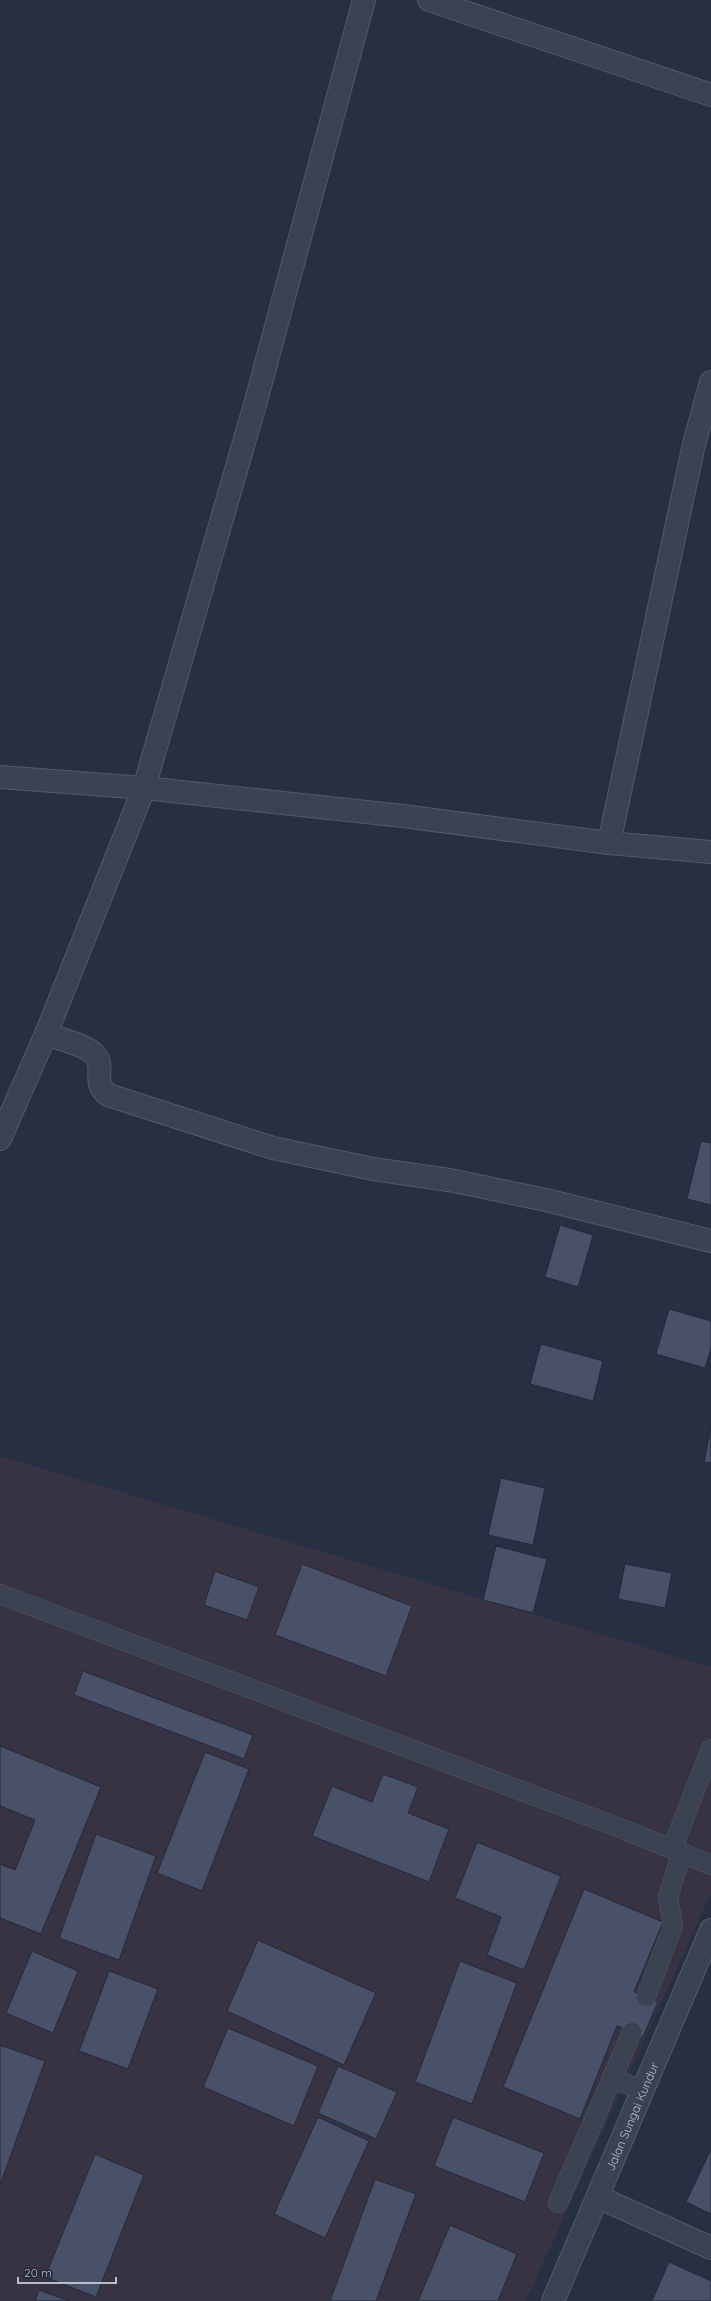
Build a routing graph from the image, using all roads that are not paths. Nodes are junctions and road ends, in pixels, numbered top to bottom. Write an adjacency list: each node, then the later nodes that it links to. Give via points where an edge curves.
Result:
1 (364, 0): 6 (street, via 256,401)
2 (429, 0): 3 (street)
3 (711, 95)
4 (711, 382): 7 (street, via 692,452)
5 (0, 777): 6 (street)
6 (144, 788): 7 (street, via 403,816); 9 (street)
7 (608, 843): 8 (street)
8 (711, 852)
9 (46, 1034): 10 (street); 11 (street, via 89,1050 96,1056 99,1064 99,1082 102,1090 108,1095 259,1144 373,1169 449,1180 546,1200)
10 (0, 1139)
11 (711, 1241)
12 (0, 1594): 14 (lane)
13 (711, 1749): 14 (lane)
14 (677, 1851): 15 (lane); 17 (lane, via 668,1897 673,1926)
15 (711, 1864)
16 (711, 1930): 20 (street, Jalan Sungai Kundur)
17 (646, 1997)
18 (632, 2032): 19 (lane)
19 (613, 2078): 20 (lane); 22 (lane)
20 (643, 2091): 21 (street, Jalan Sungai Kundur)
21 (598, 2197): 23 (street); 24 (street, Jalan Sungai Kundur)
22 (558, 2203)
23 (711, 2248)
24 (552, 2301)

